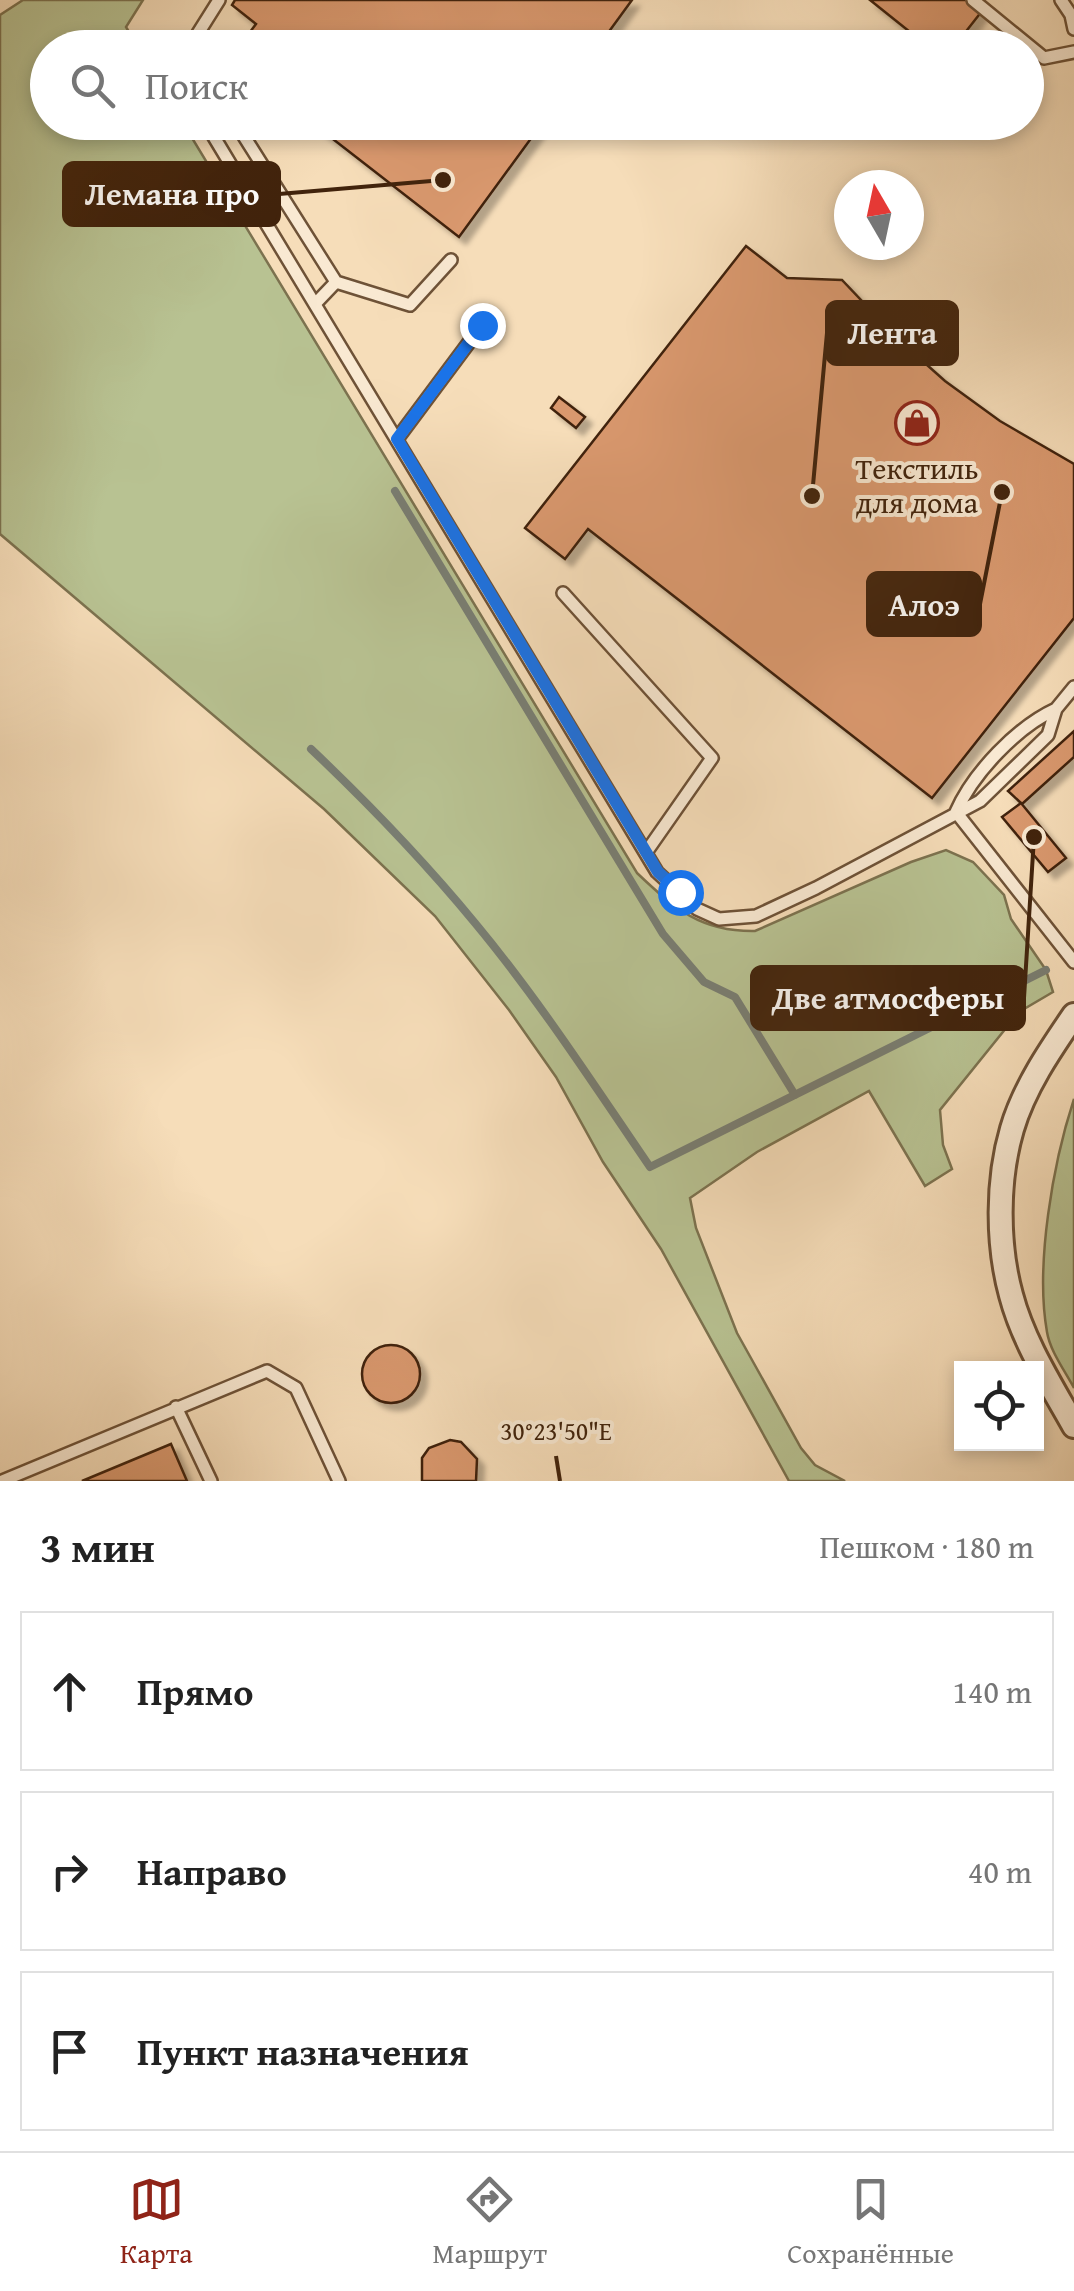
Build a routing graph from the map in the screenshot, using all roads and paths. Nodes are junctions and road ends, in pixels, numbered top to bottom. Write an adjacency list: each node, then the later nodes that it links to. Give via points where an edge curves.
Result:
1 (219, 0): 5 (lane)
2 (973, 0): 6 (lane)
3 (1062, 0): 4 (lane)
4 (1074, 29)
5 (203, 30)
6 (1010, 30)
7 (1074, 52): 8 (lane)
8 (1044, 58)
9 (216, 140): 13 (lane)
10 (246, 140): 12 (lane)
11 (450, 260): 12 (lane, via 410,305)
12 (336, 282): 13 (lane)
13 (315, 304): 15 (lane)
14 (482, 325): 15 (lane)
15 (397, 439): 20 (lane)
16 (563, 593): 20 (lane, via 712,758)
17 (1074, 687): 18 (lane)
18 (1056, 709): 19 (lane, via 1033,720 966,787); 19 (lane, via 1048,735 980,801)
19 (956, 812): 20 (lane, via 816,888 734,919 698,909 658,872); 21 (lane)
20 (646, 851)
21 (1074, 962)
22 (1068, 1024): 24 (street, via 1012,1129 1001,1205 1011,1295)
23 (176, 1408): 25 (lane); 26 (lane); 27 (lane, via 267,1371 296,1388)
24 (1074, 1426)
25 (2, 1481)
26 (211, 1481)
27 (339, 1481)

